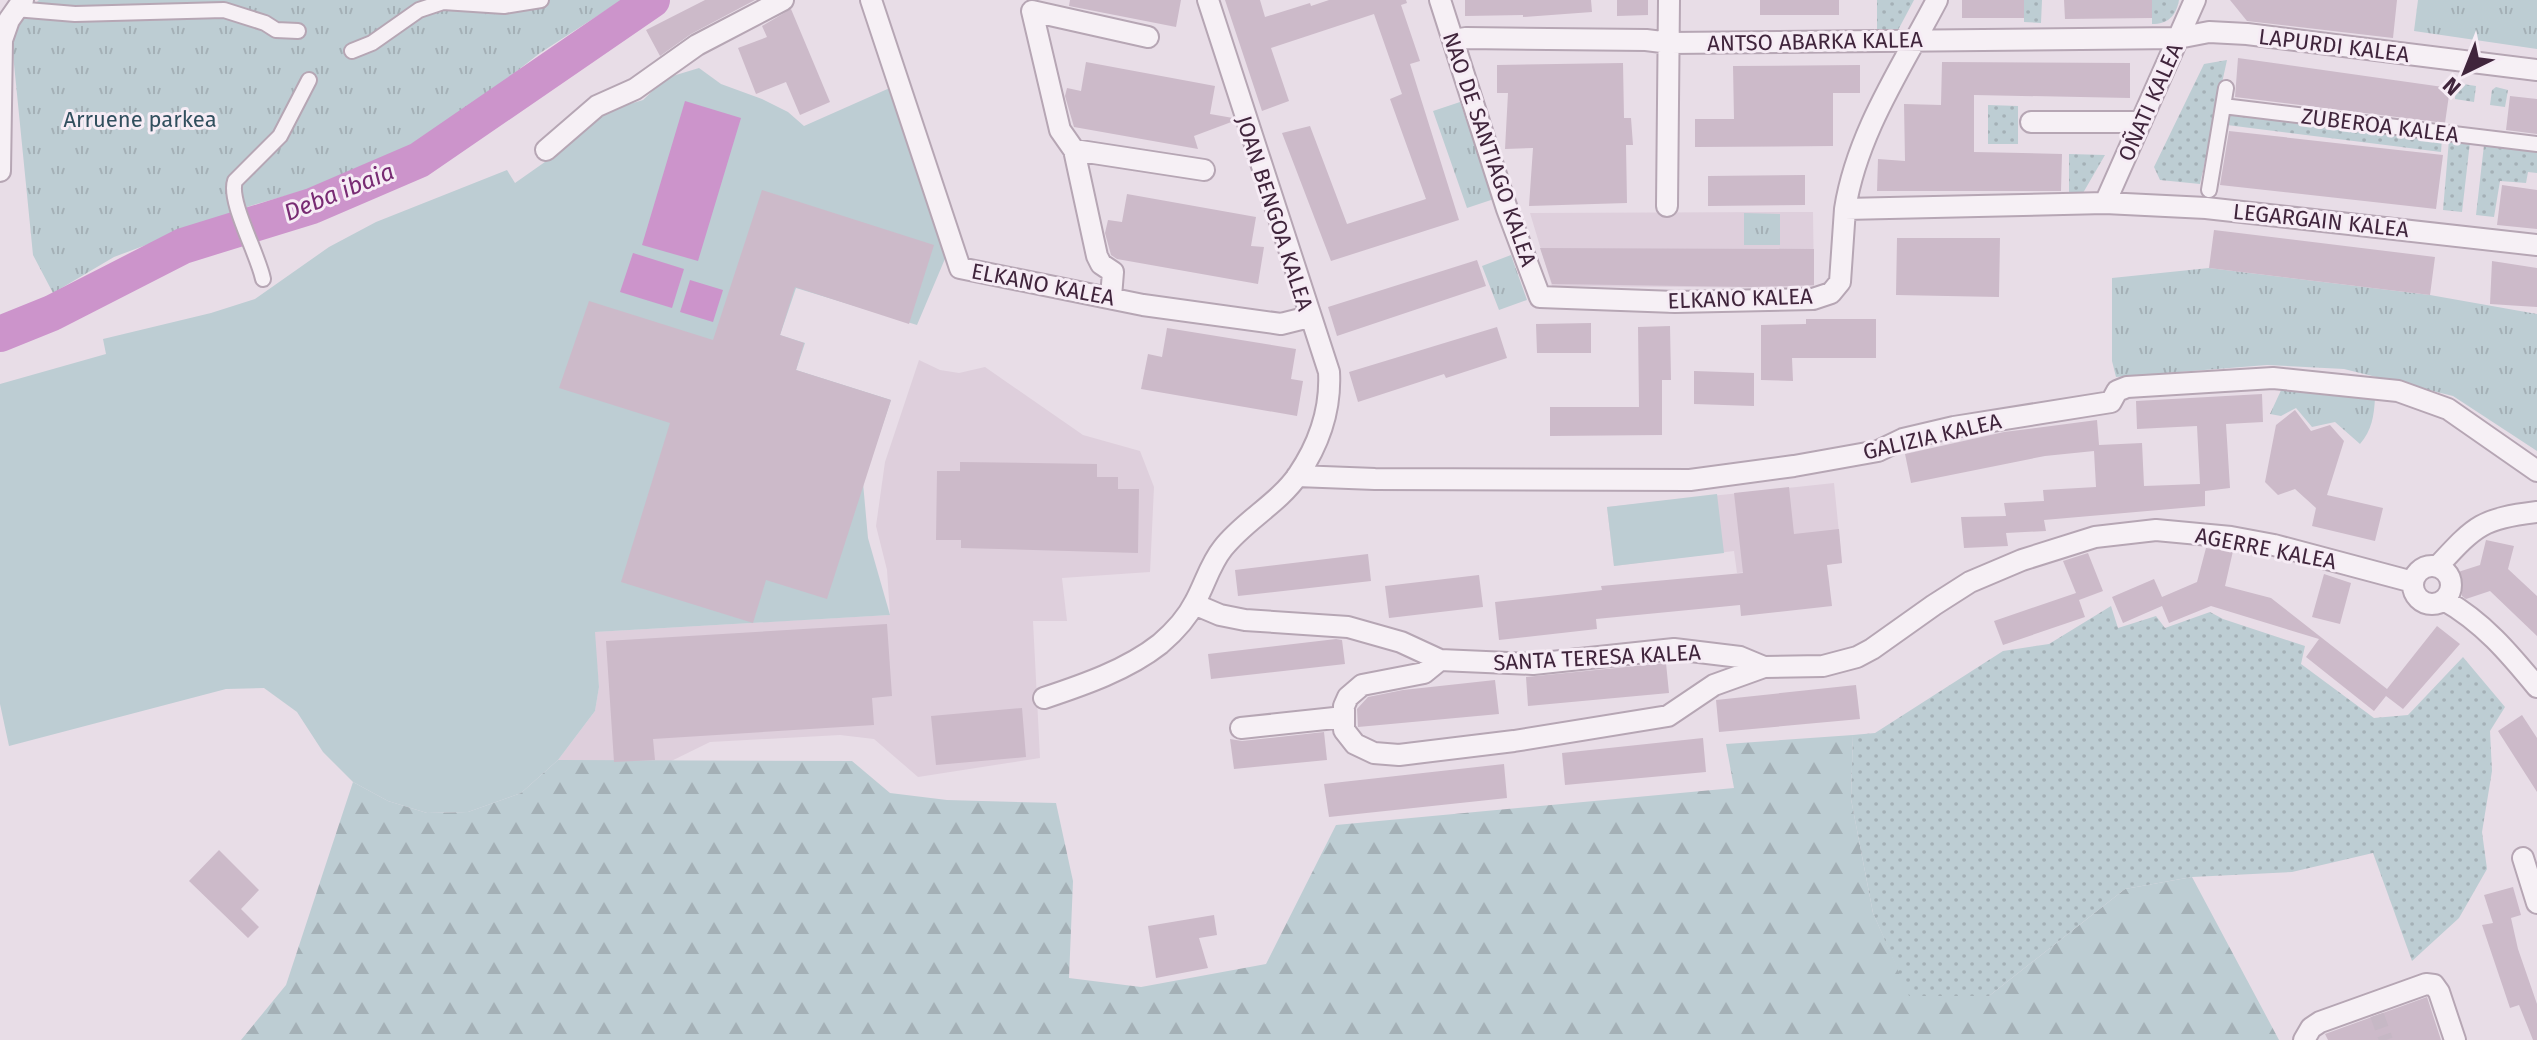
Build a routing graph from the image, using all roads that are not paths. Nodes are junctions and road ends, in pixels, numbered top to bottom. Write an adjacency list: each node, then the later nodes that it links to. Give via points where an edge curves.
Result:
1 (541, 0): 16 (street, via 504,6 443,2 419,10)
2 (783, 0): 24 (street, via 697,45 635,89 597,106)
3 (871, 0): 34 (street, ELKANO KALEA, via 960,268)
4 (1208, 0): 36 (street, JOAN BENGOA KALEA)
5 (1440, 0): 14 (street, NAO DE SANTIAGO KALEA)
6 (1669, 0): 15 (street)
7 (1937, 0): 13 (street)
8 (2195, 0): 12 (street, OÑATI KALEA)
9 (19, 5): 10 (street, via 75,14 224,10 276,30); 27 (street, via 2,40)
10 (298, 31)
11 (1148, 37): 25 (street, via 1032,11 1060,130)
12 (2178, 38): 13 (street, ANTSO ABARKA KALEA); 17 (street, LAPURDI KALEA, via 2209,32 2247,34); 22 (street, OÑATI KALEA)
13 (1916, 39): 15 (street, ANTSO ABARKA KALEA); 31 (street, via 1859,154)
14 (1453, 40): 15 (street, ANTSO ABARKA KALEA); 35 (street, NAO DE SANTIAGO KALEA)
15 (1670, 43): 30 (street)
16 (352, 51)
17 (2537, 70)
18 (309, 80): 33 (street, via 280,136 232,188)
19 (2226, 88): 20 (street)
20 (2223, 106): 23 (street, ZUBEROA KALEA); 28 (street)
21 (2031, 122): 22 (street)
22 (2141, 122): 29 (street, OÑATI KALEA)
23 (2537, 144)
24 (546, 150)
25 (1074, 150): 26 (street); 34 (street, via 1097,256 1113,272)
26 (1204, 170)
27 (0, 171)
28 (2209, 190)
29 (2105, 203): 31 (street); 32 (street, LEGARGAIN KALEA, via 2215,208)
30 (1667, 206)
31 (1845, 209): 35 (street, ELKANO KALEA, via 1840,282 1831,293 1813,299 1675,302)
32 (2537, 245)
33 (263, 279)
34 (1111, 297): 36 (street, ELKANO KALEA, via 1281,324)
35 (1540, 297)
36 (1309, 317): 38 (street, JOAN BENGOA KALEA, via 1329,372 1328,407)
37 (2537, 471): 38 (street, GALIZIA KALEA, via 2448,409 2398,391 2273,378 2127,387 2111,402 1954,427 1878,451 1690,480)
38 (1297, 476): 43 (street, JOAN BENGOA KALEA, via 1224,546)
39 (2537, 512): 40 (street, via 2484,523)
40 (2438, 566): 41 (street, via 2419,570); 42 (street, via 2450,578 2451,590)
41 (2413, 582): 42 (street, via 2419,600 2432,605); 44 (street, AGERRE KALEA, via 2274,545 2156,530 2095,537 2022,560 1970,582)
42 (2444, 600): 47 (street, via 2496,638)
43 (1194, 604): 45 (street, SANTA TERESA KALEA, via 1245,620 1348,627); 48 (street, JOAN BENGOA KALEA, via 1154,649)
44 (1900, 628): 46 (street, SANTA TERESA KALEA, via 1857,657 1823,666)
45 (1440, 660): 46 (street, SANTA TERESA KALEA, via 1533,664 1674,649 1740,657); 49 (street, via 1424,673 1362,685 1348,697)
46 (1764, 667): 49 (street, via 1714,685 1668,716 1414,754 1374,753 1355,744 1344,730)
47 (2537, 687)
48 (1044, 698)
49 (1344, 717): 50 (street)
50 (1241, 728)
51 (2523, 858): 52 (street)
52 (2537, 903)
53 (2304, 1040): 54 (street, via 2320,1022 2375,1009 2426,984 2439,992)
54 (2455, 1040)

